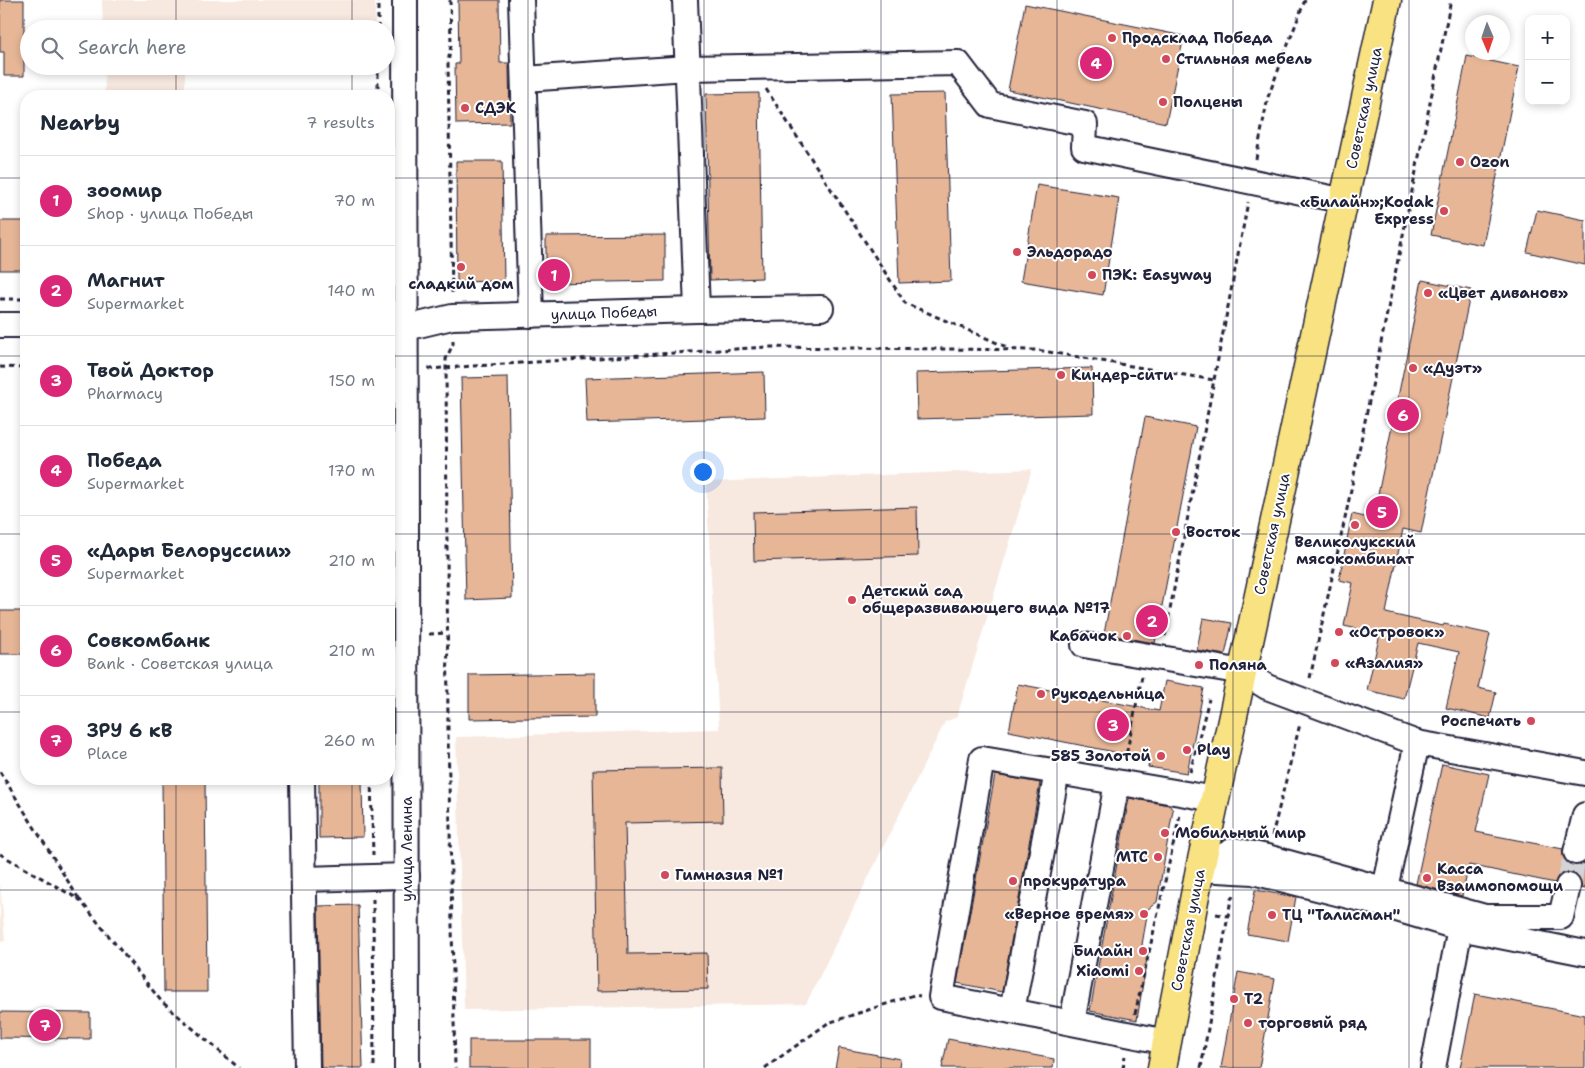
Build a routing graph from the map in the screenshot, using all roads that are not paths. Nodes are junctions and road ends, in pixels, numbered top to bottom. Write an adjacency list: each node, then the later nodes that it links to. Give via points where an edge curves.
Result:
1 (405, 0): 13 (street, улица Ленина)
2 (521, 0): 6 (street)
3 (685, 0): 5 (street)
4 (1387, 0): 7 (main road, Советская улица)
5 (688, 68): 6 (street); 7 (street, via 958,63 990,105 1085,124 1084,147); 9 (street)
6 (524, 79): 10 (street)
7 (1345, 201): 15 (main road, Советская улица)
8 (820, 308): 9 (street, улица Победы)
9 (697, 310): 10 (street, улица Победы)
10 (531, 315): 13 (street, улица Победы, via 452,317)
11 (0, 325): 12 (street)
12 (20, 325)
13 (397, 328): 26 (street, улица Ленина, via 406,370)
14 (1084, 644): 15 (street)
15 (1230, 670): 16 (street); 21 (main road, Советская улица)
16 (1417, 743): 18 (street); 29 (street)
17 (1057, 772): 19 (street); 32 (street); 32 (street, via 982,759 941,997)
18 (1585, 773)
19 (1119, 783): 21 (street); 33 (street)
20 (302, 785): 27 (street)
21 (1215, 799): 25 (main road, Советская улица)
22 (1585, 815): 23 (street)
23 (1576, 852)
24 (1260, 864): 25 (street, via 1234,850); 29 (street); 30 (street)
25 (1200, 869): 34 (main road, Советская улица)
26 (407, 876): 27 (street); 36 (street, улица Ленина)
27 (304, 879): 35 (street)
28 (1568, 886): 29 (street, via 1561,917 1485,917)
29 (1385, 888)
30 (1460, 928): 31 (street); 37 (street)
31 (1585, 953)
32 (1012, 1011): 33 (street)
33 (1072, 1022): 34 (street, via 1130,1035)
34 (1164, 1055)
35 (307, 1068)
36 (407, 1068)
37 (1433, 1068)

